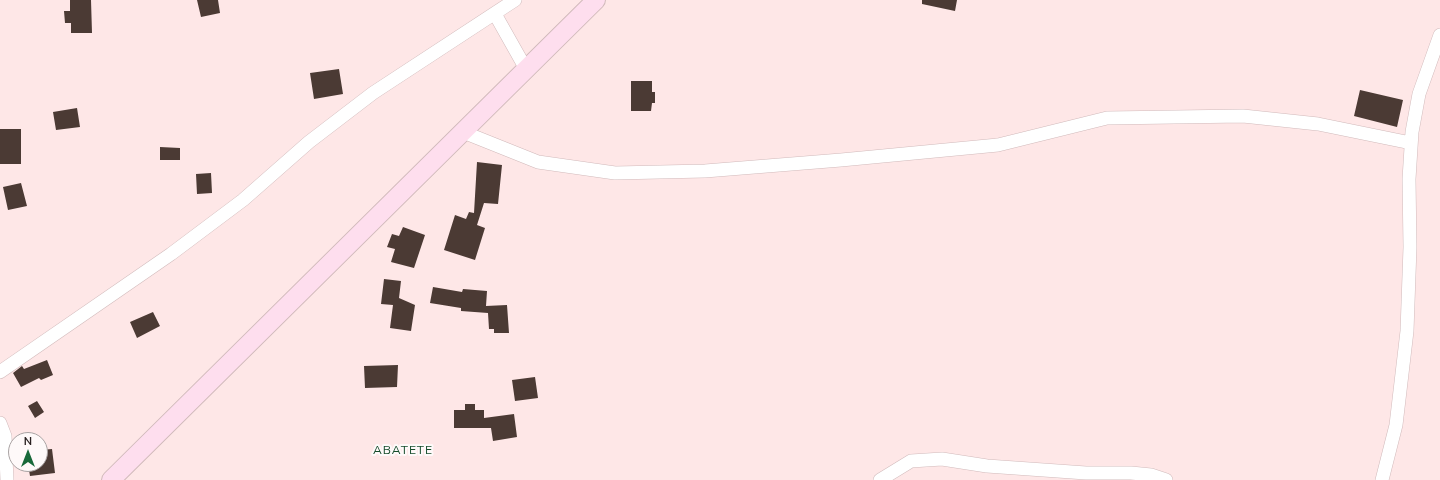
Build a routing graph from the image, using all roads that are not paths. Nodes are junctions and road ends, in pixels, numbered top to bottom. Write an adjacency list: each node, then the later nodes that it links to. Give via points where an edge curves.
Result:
1 (515, 0): 3 (street)
2 (596, 0): 5 (main road)
3 (495, 14): 5 (street); 8 (street, via 373,93 309,142 243,200 171,254)
4 (1440, 35): 7 (street, via 1419,94)
5 (526, 69): 6 (main road)
6 (463, 132): 7 (street, via 538,162 615,173 705,171 998,145 1107,118 1243,116 1318,124); 11 (main road)
7 (1411, 143): 14 (street, via 1407,331 1396,425)
8 (0, 372)
9 (0, 423): 10 (street, via 5,436)
10 (6, 480)
11 (111, 480)
12 (880, 480): 13 (street, via 911,461 942,459 987,466 1086,473 1131,473 1152,475)
13 (1166, 480)
14 (1382, 480)

